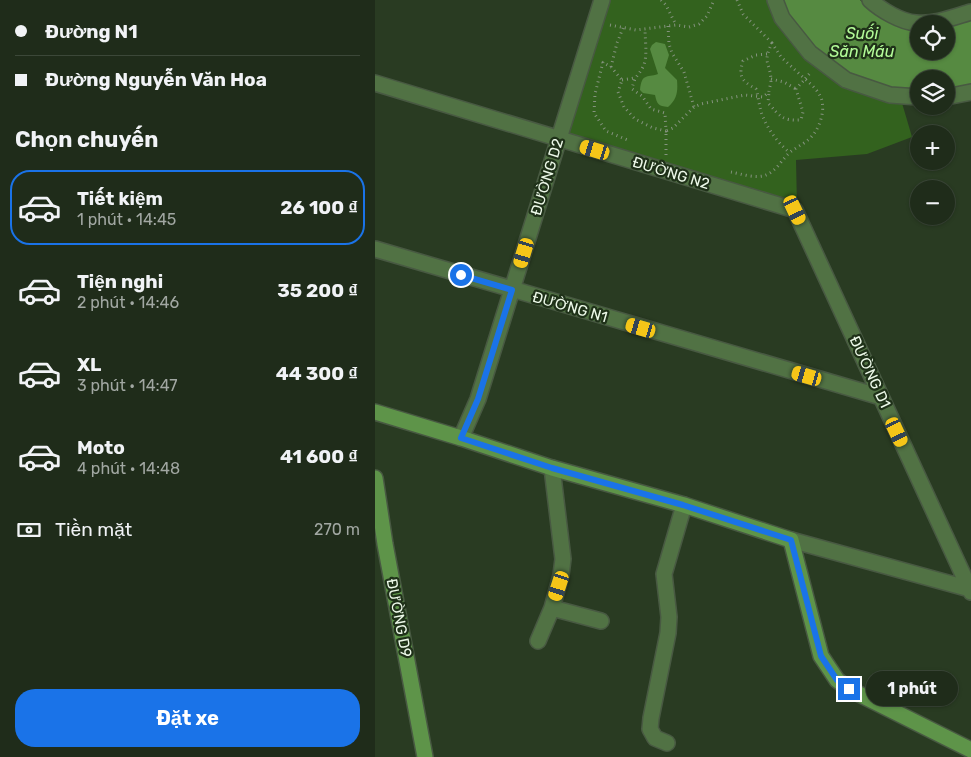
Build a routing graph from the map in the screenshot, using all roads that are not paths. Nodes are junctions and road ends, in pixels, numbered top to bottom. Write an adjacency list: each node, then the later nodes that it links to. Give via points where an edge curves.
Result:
1 (602, 0): 9 (street, ĐƯỜNG D2)
2 (775, 0): 8 (street, via 782,18 810,53 846,80 890,95)
3 (870, 0): 4 (street, via 895,17 916,24)
4 (971, 12)
5 (375, 83): 9 (street, ĐƯỜNG N2)
6 (971, 92): 7 (street)
7 (955, 95)
8 (910, 96)
9 (559, 139): 10 (street, ĐƯỜNG N2); 12 (street, ĐƯỜNG D2)
10 (795, 210): 13 (street, ĐƯỜNG D1)
11 (375, 249): 12 (street, ĐƯỜNG N1)
12 (512, 290): 13 (street, ĐƯỜNG N1); 15 (street, ĐƯỜNG D2, via 478,399)
13 (881, 397): 20 (street, ĐƯỜNG D1)
14 (375, 412): 15 (street)
15 (461, 438): 16 (street)
16 (552, 468): 18 (street); 21 (street, via 563,559)
17 (375, 478): 26 (street, ĐƯỜNG D9)
18 (683, 505): 19 (street); 24 (street, via 664,574 668,633 651,718 655,738)
19 (791, 540): 20 (street); 25 (street, via 821,656 837,680)
20 (970, 590)
21 (552, 608): 22 (street); 23 (street)
22 (601, 621)
23 (538, 641)
24 (667, 743)
25 (971, 750)
26 (425, 757)

